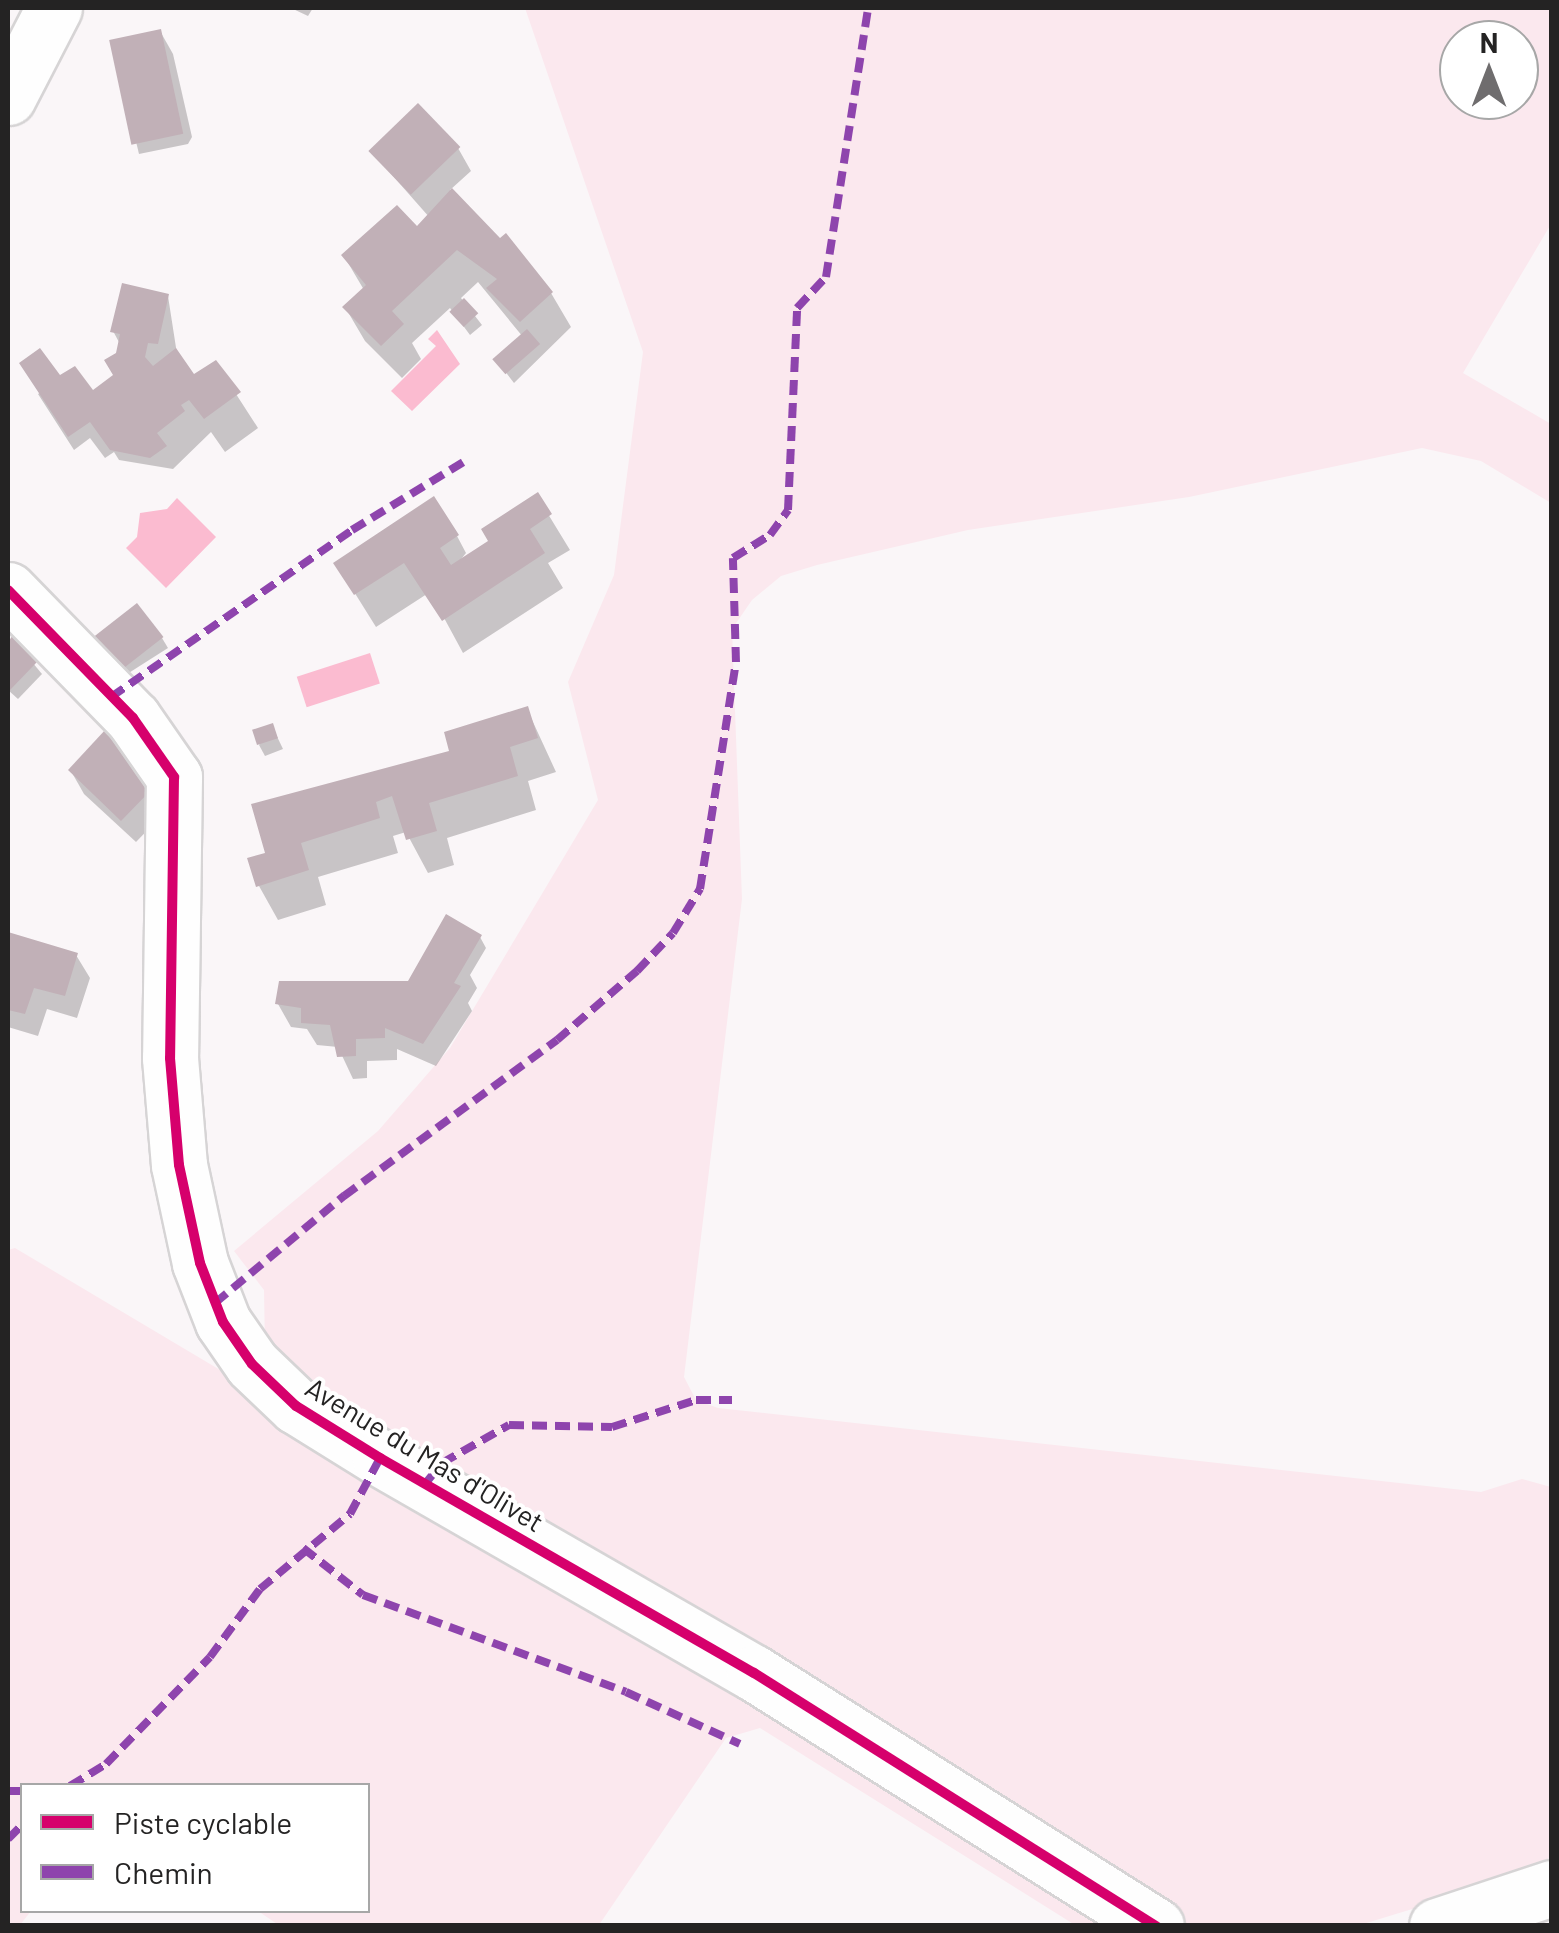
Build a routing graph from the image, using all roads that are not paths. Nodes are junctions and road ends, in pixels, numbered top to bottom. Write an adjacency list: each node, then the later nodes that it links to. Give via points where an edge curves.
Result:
1 (54, 8): 2 (street)
2 (8, 97)
3 (8, 590): 5 (street, Avenue du Mas d'Olivet, via 133,718 174,777 170,1058 179,1165 200,1263 223,1322 252,1364 296,1406 754,1673)
4 (1552, 1888): 6 (street)
5 (1156, 1926)
6 (1438, 1926)

